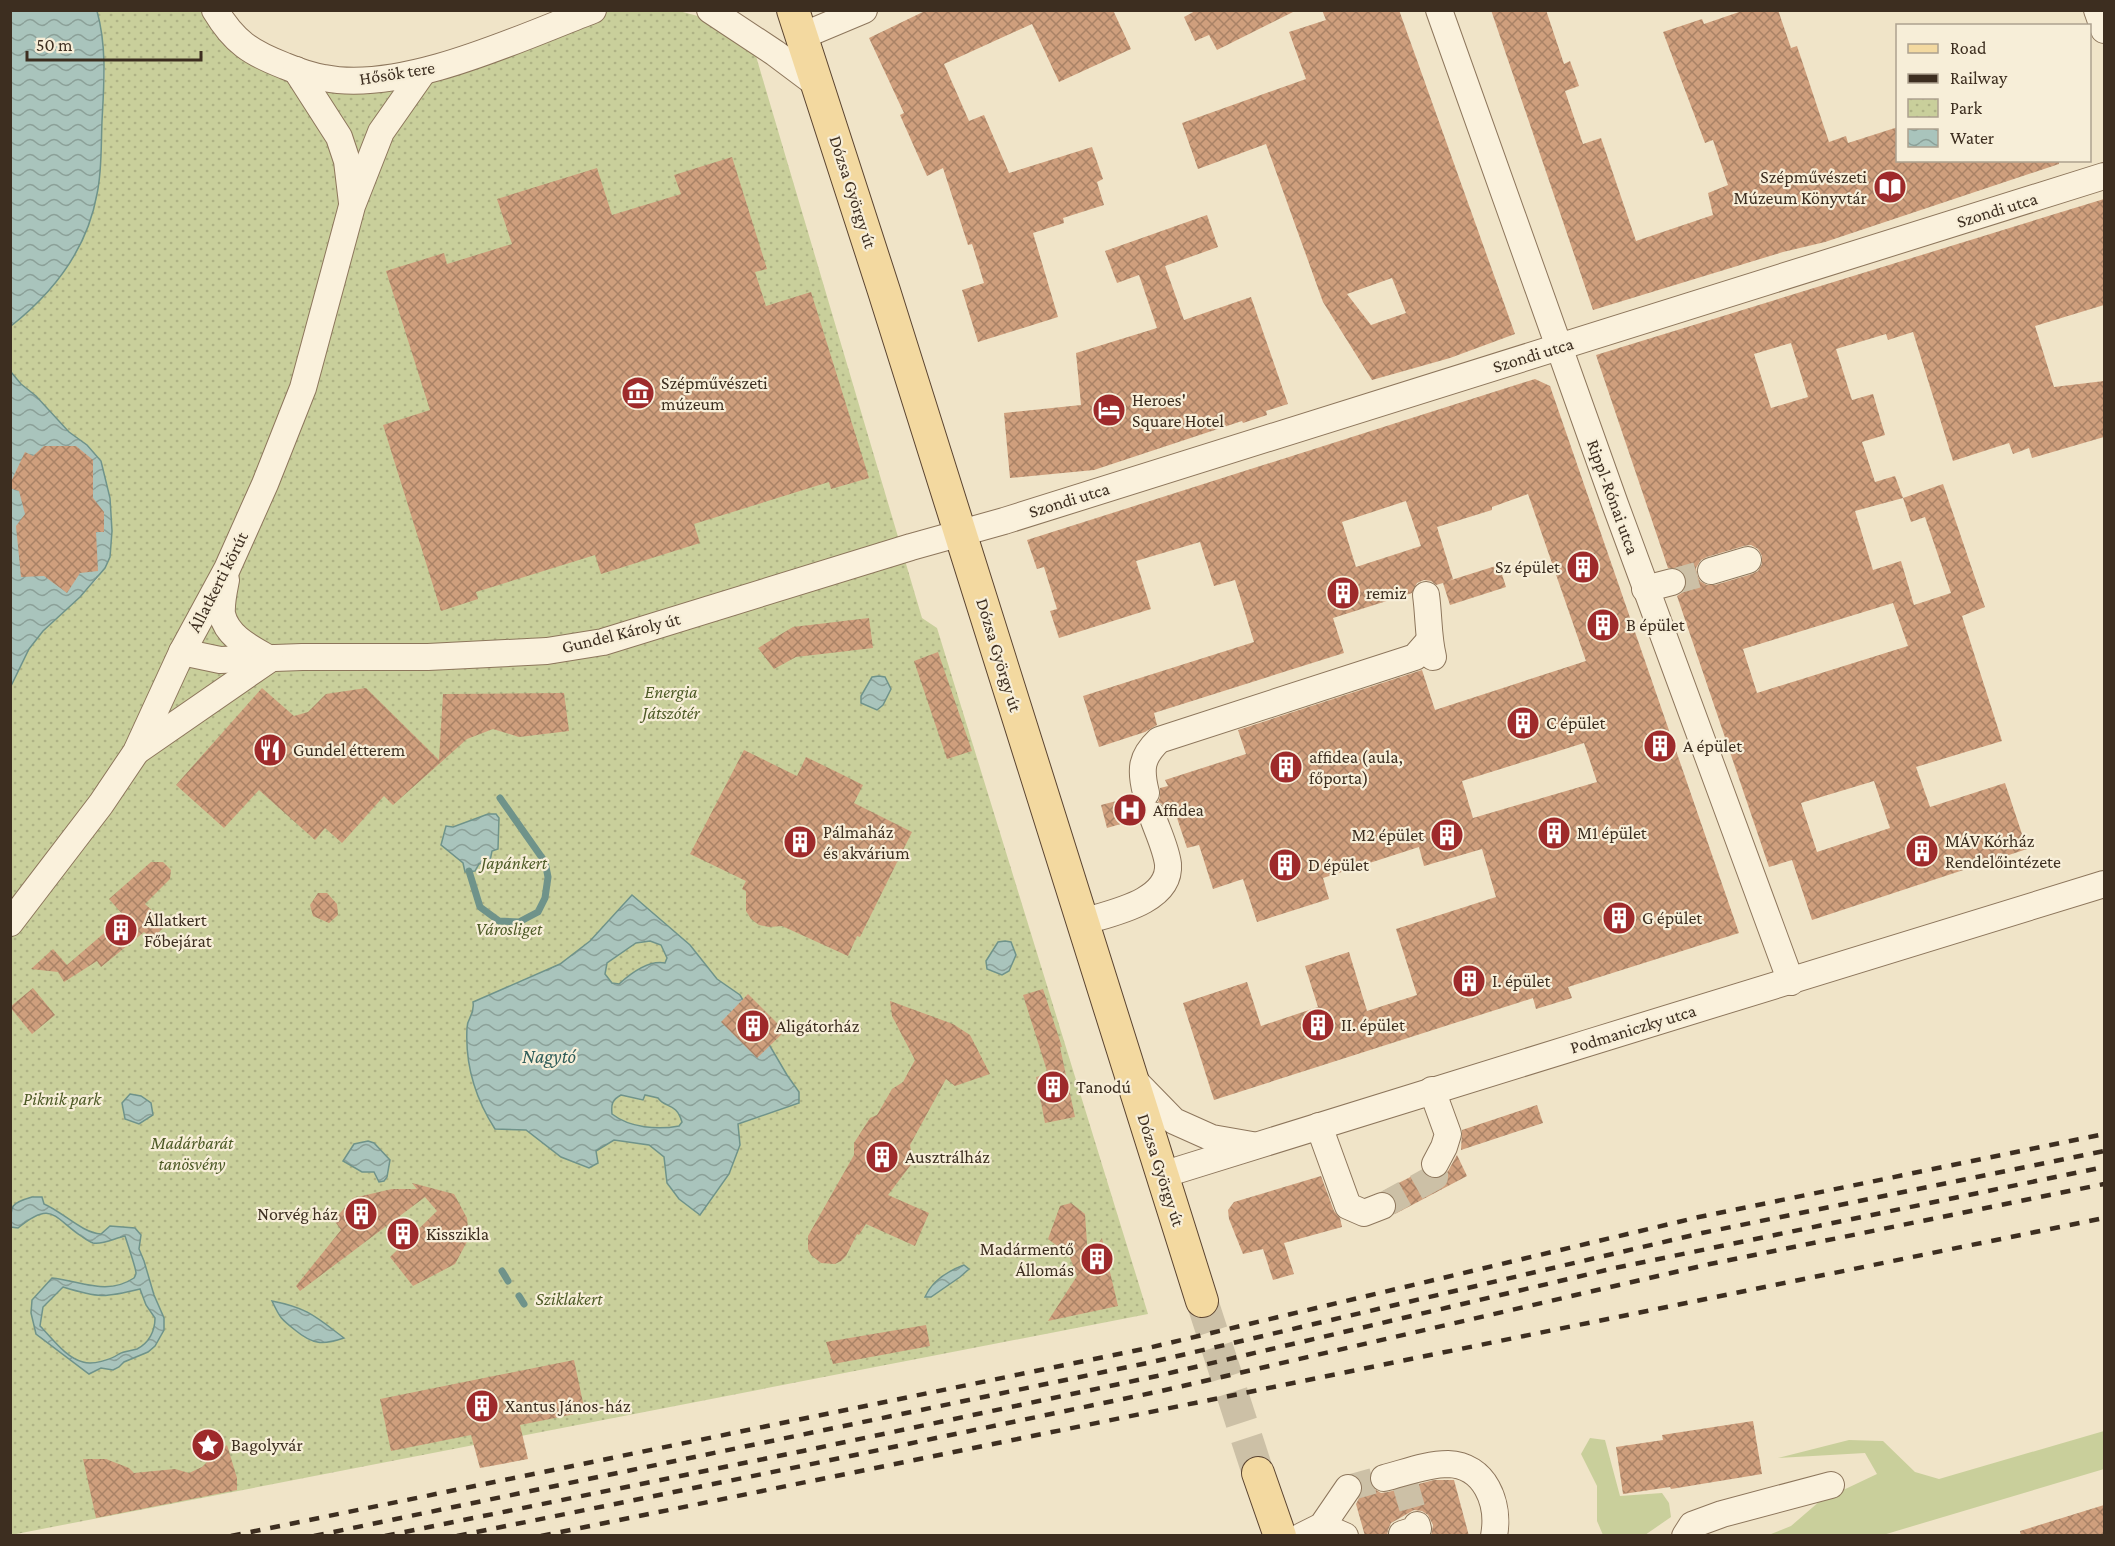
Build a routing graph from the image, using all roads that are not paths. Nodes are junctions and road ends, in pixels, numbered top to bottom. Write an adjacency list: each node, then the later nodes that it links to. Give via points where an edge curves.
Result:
1 (215, 10): 9 (street, Hősök tere, via 238,42)
2 (593, 10): 10 (street, Hősök tere)
3 (710, 10): 11 (street)
4 (864, 10): 7 (street)
5 (1439, 10): 14 (street, Rippl-Rónai utca)
6 (2097, 10): 8 (street)
7 (798, 23): 11 (main road, Dózsa György út)
8 (2104, 30)
9 (296, 70): 10 (street, Hősök tere, via 325,79 356,81); 13 (street, Állatkerti körút, via 339,136 347,161)
10 (423, 72): 13 (street, Állatkerti körút, via 381,132)
11 (819, 87): 15 (main road, Dózsa György út)
12 (2104, 176): 14 (street, Szondi utca)
13 (352, 206): 17 (street, Állatkerti körút, via 303,388)
14 (1560, 347): 15 (street, Szondi utca); 20 (street, Rippl-Rónai utca)
15 (961, 533): 23 (street, Gundel Károly út, via 603,642 547,651); 27 (main road, Dózsa György út)
16 (1748, 560): 18 (street)
17 (227, 569): 22 (street, Állatkerti körút); 23 (street, via 222,613 226,624 236,638)
18 (1711, 571)
19 (1672, 582): 20 (street)
20 (1645, 589): 28 (street, Rippl-Rónai utca)
21 (1426, 595): 27 (street, via 1432,651 1159,740 1149,749 1141,774 1168,864 1166,878 1150,899)
22 (182, 652): 23 (street, Gundel Károly út, via 220,660); 24 (street, Állatkerti körút)
23 (270, 659): 24 (street)
24 (136, 752): 26 (street, Állatkerti körút)
25 (2104, 884): 28 (street, Podmaniczky utca)
26 (10, 922)
27 (1083, 922): 29 (main road, Dózsa György út)
28 (1791, 982): 30 (street, Podmaniczky utca)
29 (1132, 1079): 32 (street, via 1174,1121 1212,1138); 34 (main road, Dózsa György út)
30 (1432, 1090): 31 (street, Podmaniczky utca); 33 (street, via 1448,1134)
31 (1319, 1126): 32 (street, Podmaniczky utca); 35 (street, via 1348,1206 1364,1213)
32 (1255, 1146): 34 (street, Podmaniczky utca)
33 (1435, 1164)
34 (1162, 1175): 36 (main road, Dózsa György út)
35 (1382, 1206)
36 (1202, 1300)
37 (1258, 1473): 42 (main road)
38 (1397, 1478): 43 (street, via 1448,1464 1469,1470 1487,1486 1493,1501)
39 (1832, 1485): 44 (street, via 1722,1514 1692,1525)
40 (1348, 1488): 41 (street)
41 (1323, 1532)
42 (1280, 1536)
43 (1494, 1536)
44 (1685, 1536)

